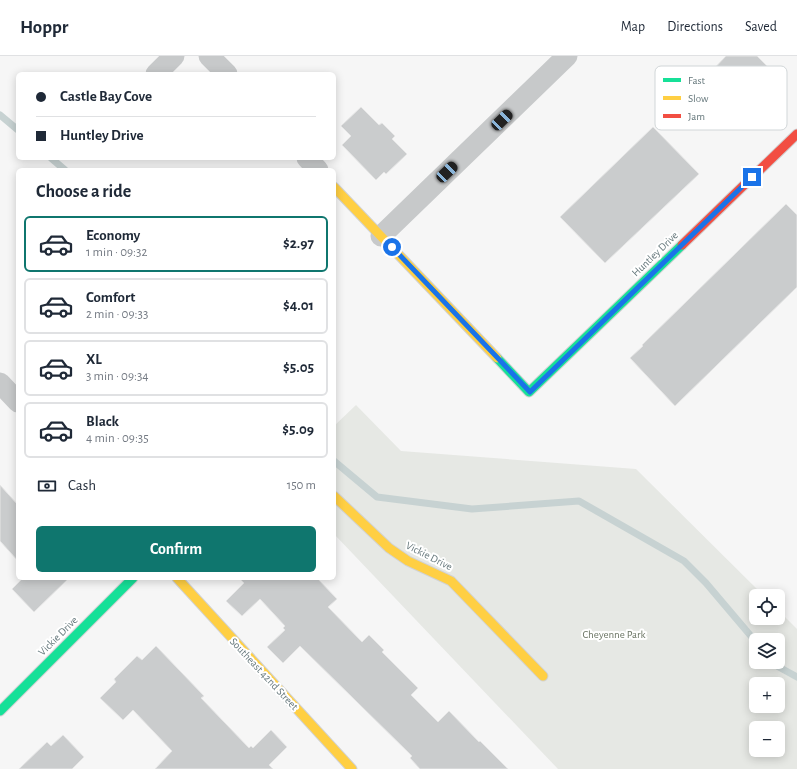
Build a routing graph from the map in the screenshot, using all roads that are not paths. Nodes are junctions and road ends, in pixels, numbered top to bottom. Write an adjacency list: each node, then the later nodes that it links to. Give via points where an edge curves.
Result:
1 (174, 56): 4 (street)
2 (209, 56): 5 (street)
3 (567, 56): 10 (street)
4 (158, 72)
5 (225, 72)
6 (797, 134): 10 (street, Huntley Drive, via 530,392)
7 (308, 160): 8 (street)
8 (316, 168)
9 (336, 189): 10 (street)
10 (381, 236)
11 (0, 383): 12 (street)
12 (16, 400)
13 (336, 498): 16 (street, Vickie Drive, via 389,548 451,581)
14 (131, 580): 17 (street, Vickie Drive)
15 (178, 580): 18 (street, Southeast 42nd Street)
16 (543, 676)
17 (0, 711)
18 (352, 769)

